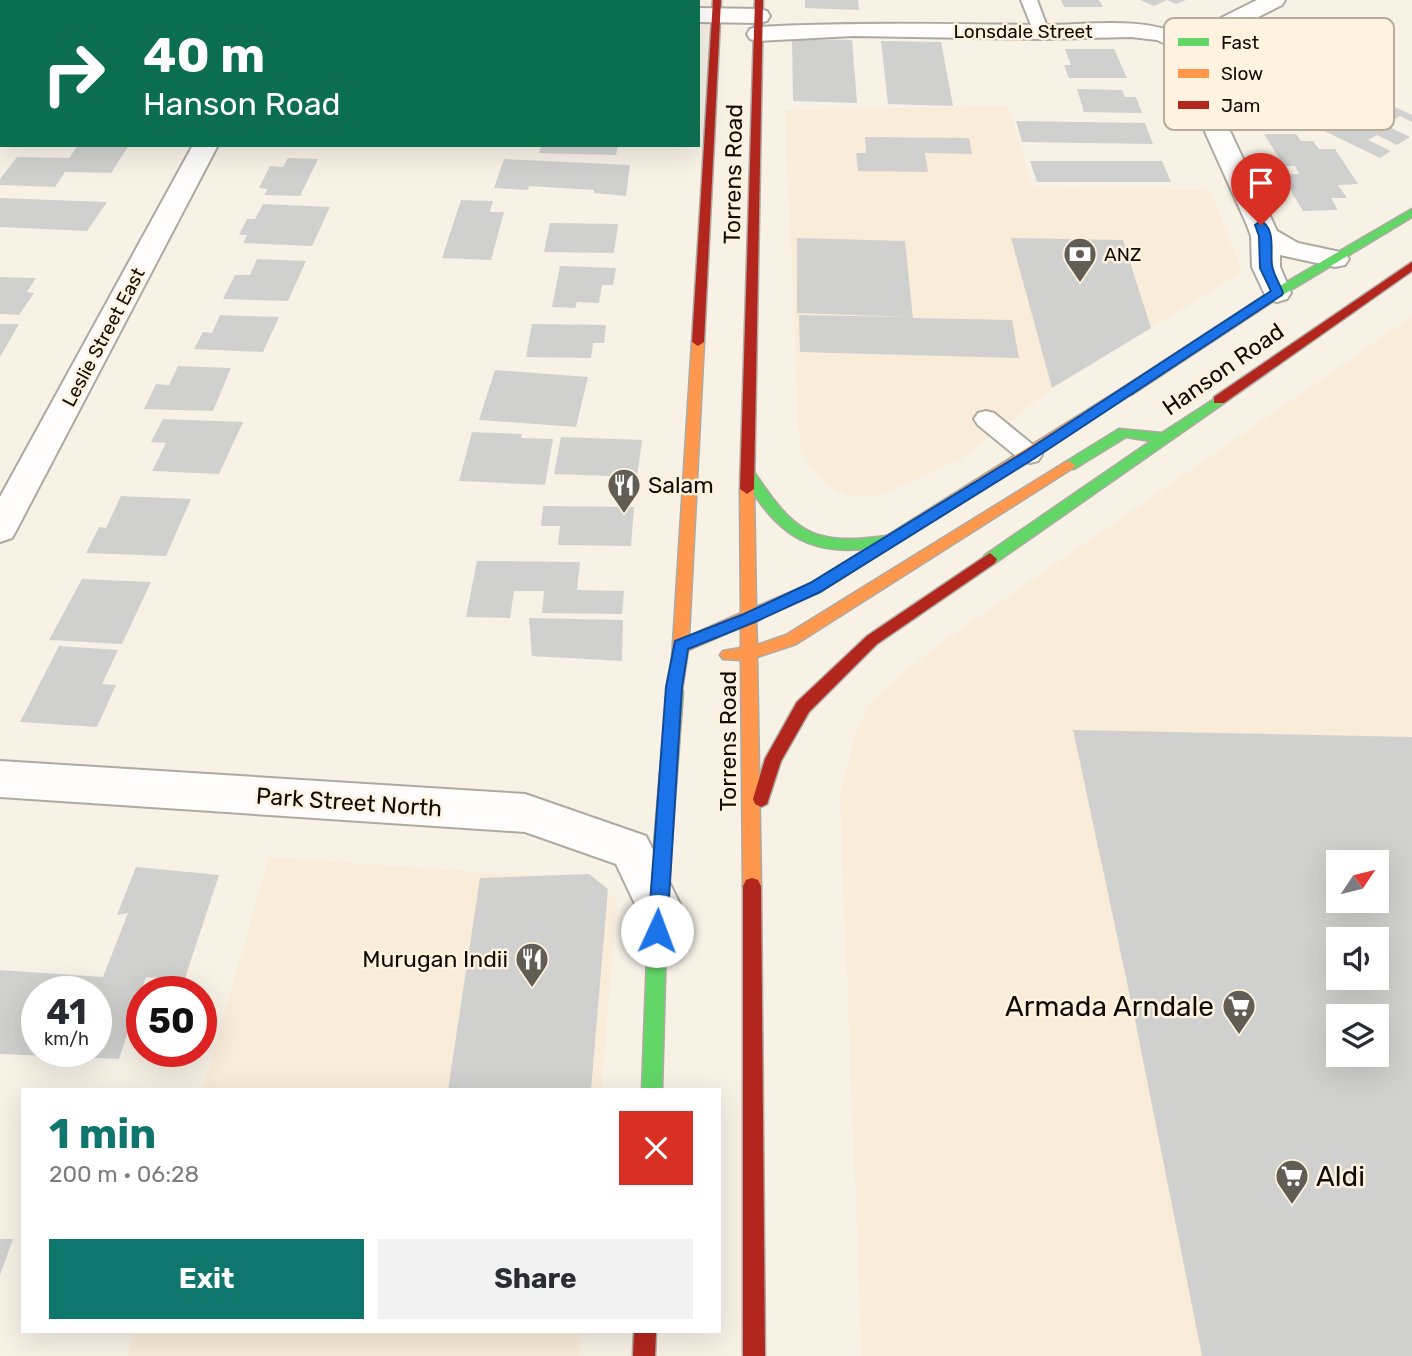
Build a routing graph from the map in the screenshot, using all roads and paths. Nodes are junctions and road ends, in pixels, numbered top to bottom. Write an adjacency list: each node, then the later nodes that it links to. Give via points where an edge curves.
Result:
1 (1029, 0): 6 (lane)
2 (1274, 0): 5 (street)
3 (711, 10): 4 (street, Lonsdale Street); 24 (main road, Torrens Road)
4 (759, 17): 6 (street, Lonsdale Street, via 853,29); 19 (main road, Torrens Road)
5 (1238, 18)
6 (1041, 32): 7 (street, Lonsdale Street, via 1148,31)
7 (1164, 35)
8 (1217, 130): 11 (street)
9 (205, 147): 20 (street, Leslie Street East)
10 (1412, 212): 12 (main road, Hanson Road)
11 (1265, 236): 12 (street, via 1289,249); 14 (street)
12 (1335, 259): 14 (main road, Hanson Road)
13 (1412, 266): 17 (main road, Hanson Road, via 1326,319)
14 (1273, 305): 15 (main road, Hanson Road); 15 (main road)
15 (1236, 320): 18 (main road, Hanson Road)
16 (986, 419): 18 (lane)
17 (1164, 438): 23 (main road, Hanson Road, via 1124,432 791,640); 27 (main road, via 860,651 803,707 773,759)
18 (1030, 454): 21 (main road, Hanson Road)
19 (747, 472): 21 (main road, via 785,525 819,542 856,547); 22 (main road, Torrens Road)
20 (0, 529)
21 (898, 538): 22 (main road, Hanson Road, via 815,587)
22 (750, 618): 23 (main road, Torrens Road); 24 (main road, Hanson Road)
23 (751, 653): 25 (main road, Hanson Road); 27 (main road, Torrens Road)
24 (684, 655): 28 (main road, Torrens Road, via 674,687)
25 (716, 657)
26 (0, 779): 28 (street, Park Street North, via 526,813 631,850)
27 (750, 835): 32 (main road, Torrens Road)
28 (658, 904): 29 (main road, Torrens Road)
29 (652, 1088)
30 (645, 1333): 31 (main road)
31 (644, 1356)
32 (754, 1356)

